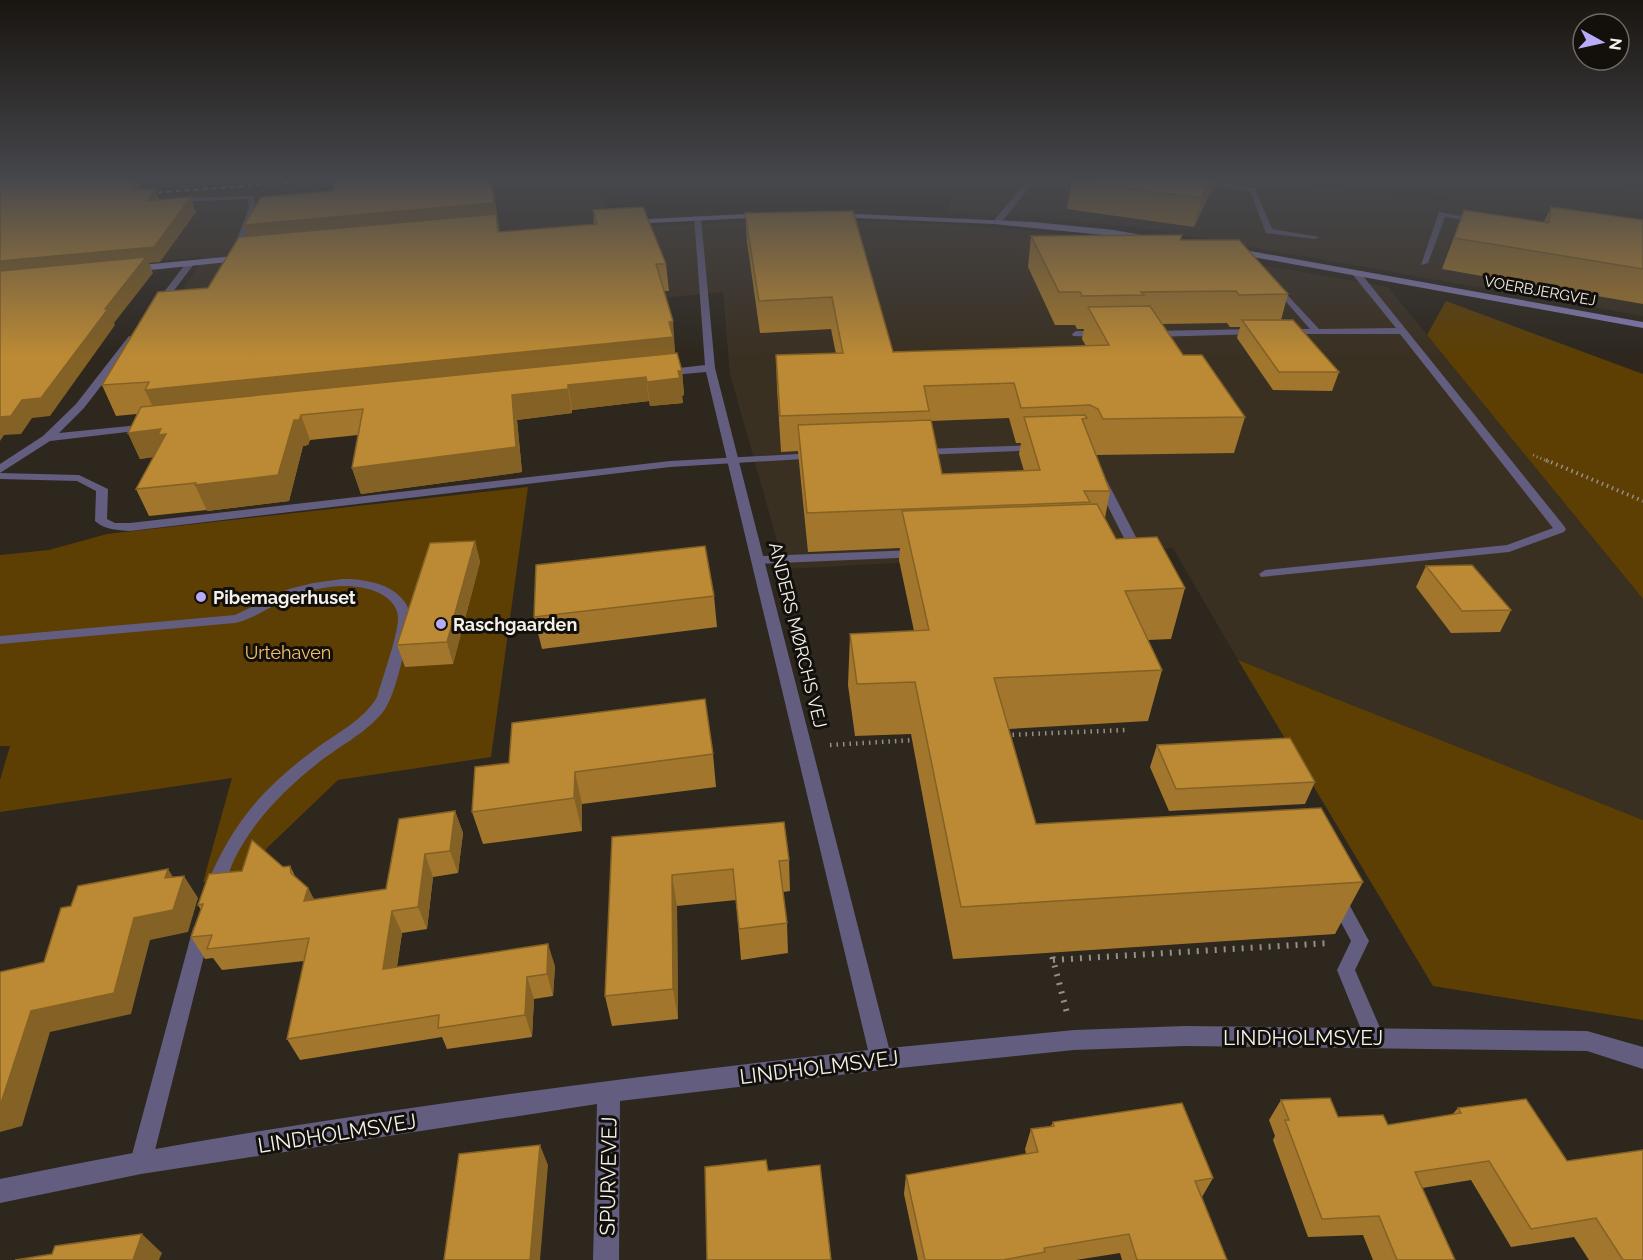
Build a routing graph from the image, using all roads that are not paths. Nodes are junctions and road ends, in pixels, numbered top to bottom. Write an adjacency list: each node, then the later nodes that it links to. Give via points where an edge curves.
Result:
1 (241, 239): 8 (lane)
2 (699, 239): 22 (street, ANDERS MØRCHS VEJ)
3 (1157, 239): 5 (street)
4 (1433, 239): 9 (lane)
5 (1165, 240)
6 (1222, 249): 12 (street, VOERBJERGVEJ)
7 (256, 257): 8 (street)
8 (233, 260): 10 (street)
9 (1424, 263)
10 (190, 264): 11 (street); 14 (street)
11 (119, 271)
12 (1356, 273): 15 (street, VOERBJERGVEJ); 17 (lane)
13 (1274, 283): 18 (lane)
14 (146, 321)
15 (1643, 325)
16 (139, 330): 25 (street, via 80,406)
17 (1402, 331): 18 (lane); 36 (lane, via 1560,529 1509,548)
18 (1317, 332): 21 (lane)
19 (1077, 334): 20 (lane)
20 (1111, 334)
21 (1145, 334)
22 (710, 368): 23 (street); 29 (street, ANDERS MØRCHS VEJ)
23 (651, 374)
24 (163, 425): 25 (street)
25 (47, 438): 31 (street)
26 (1048, 447): 27 (lane)
27 (908, 452)
28 (826, 455): 29 (lane)
29 (733, 459): 32 (lane, via 130,527 101,521 102,489 79,478); 35 (street, ANDERS MØRCHS VEJ)
30 (1094, 466): 33 (lane, via 1134,545)
31 (0, 469)
32 (0, 476)
33 (1111, 546)
34 (923, 554): 35 (lane)
35 (759, 560): 41 (street, ANDERS MØRCHS VEJ)
36 (1265, 574)
37 (0, 640): 43 (lane, via 239,618 280,597 320,585 371,586 386,591 405,609 394,664 378,708 268,797 248,821 221,868 195,950)
38 (1329, 882): 39 (lane, via 1360,941 1346,970)
39 (1374, 1038): 40 (street, LINDHOLMSVEJ, via 1587,1041); 41 (street, LINDHOLMSVEJ, via 1185,1036 1074,1040)
40 (1643, 1058)
41 (881, 1059): 42 (street, LINDHOLMSVEJ)
42 (609, 1091): 43 (street, LINDHOLMSVEJ); 45 (street, SPURVEVEJ)
43 (141, 1162): 44 (street, LINDHOLMSVEJ)
44 (0, 1191)
45 (606, 1260)

